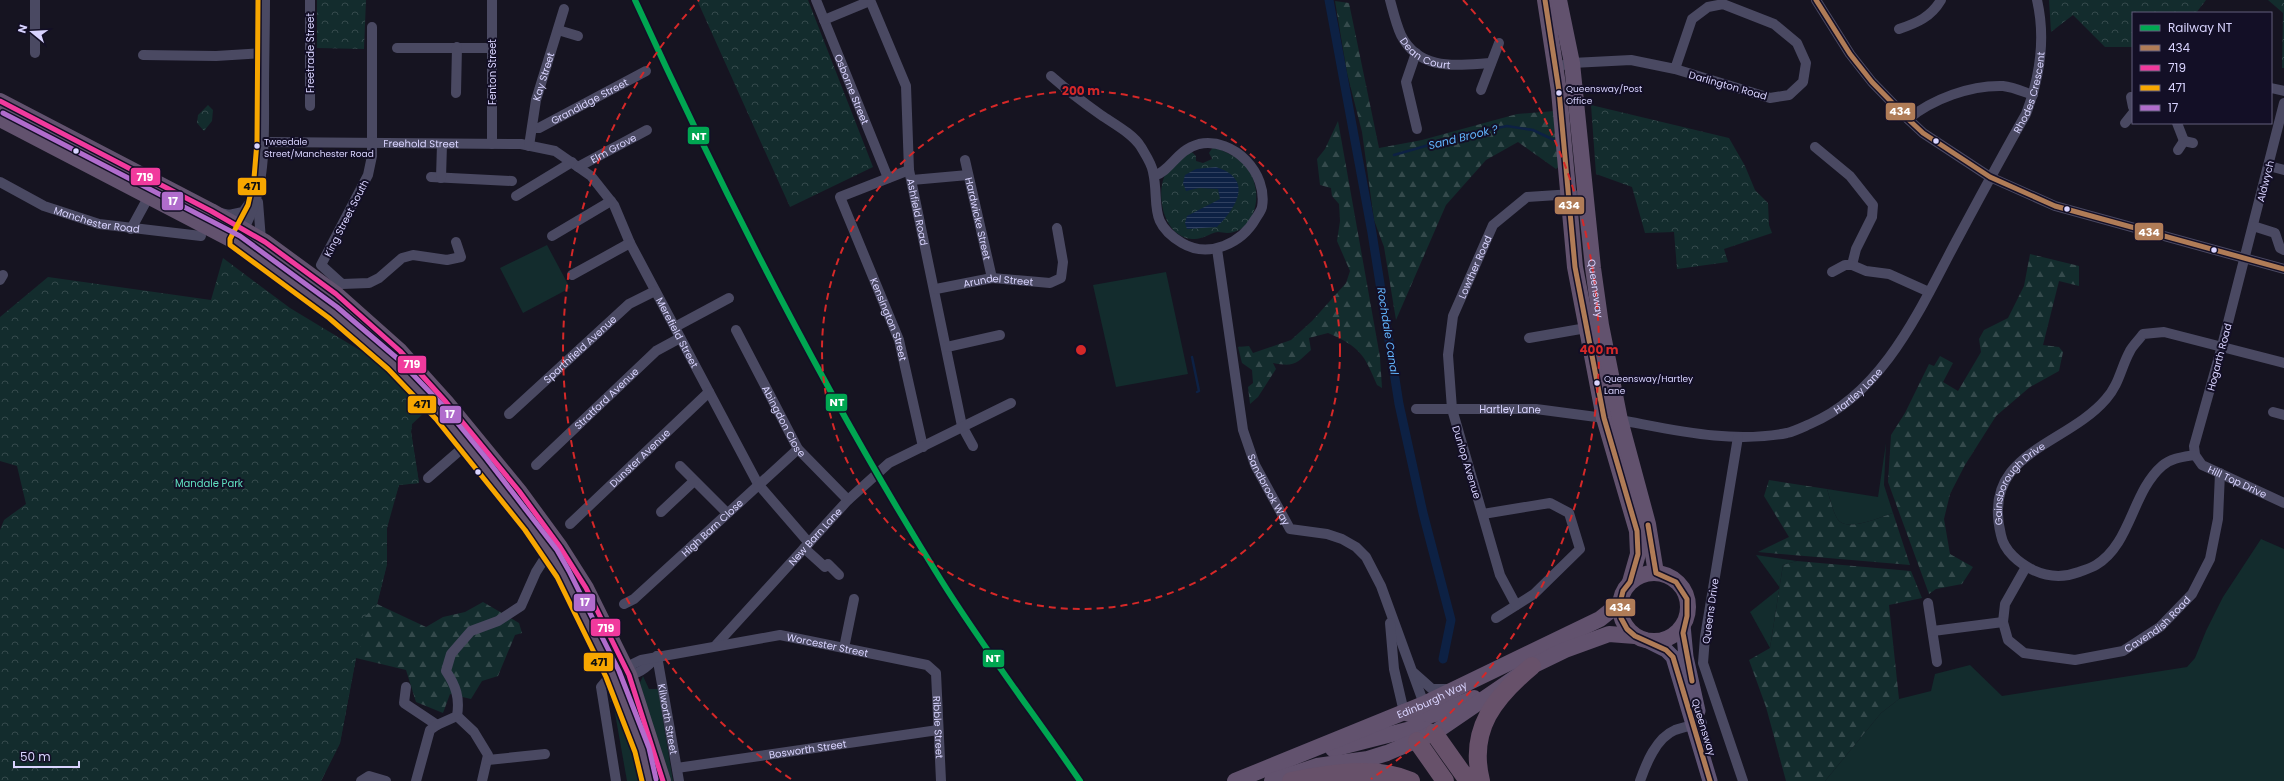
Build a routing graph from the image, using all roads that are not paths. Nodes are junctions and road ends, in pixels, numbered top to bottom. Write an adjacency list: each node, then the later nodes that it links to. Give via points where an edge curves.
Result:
1 (36, 0): 23 (street)
2 (265, 0): 24 (street)
3 (310, 0): 40 (street, Freetrade Street)
4 (492, 0): 22 (street, Fenton Street)
5 (816, 0): 14 (street, Osborne Street)
6 (870, 0): 14 (street); 59 (street, Ashfield Road, via 906,86)
7 (1390, 0): 25 (street, Dean Court, via 1402,36)
8 (1544, 0): 29 (highway, Queensway)
9 (1559, 0): 28 (highway, Queensway)
10 (1816, 0): 43 (street, via 1850,54 1872,82)
11 (1941, 0): 16 (street, via 1934,11 1918,22)
12 (2037, 0): 37 (street, Rhodes Crescent, via 2042,40)
13 (564, 9): 17 (street, Kay Street)
14 (824, 20): 64 (street, Osborne Street)
15 (372, 27): 49 (street, King Street South)
16 (1899, 28)
17 (558, 30): 18 (street); 46 (street, Kay Street, via 536,100)
18 (578, 36)
19 (1499, 42): 27 (street)
20 (456, 47): 21 (street); 22 (street); 36 (street)
21 (397, 48)
22 (491, 48): 52 (street, Fenton Street)
23 (35, 53)
24 (264, 53): 26 (street, via 216,56); 50 (street)
25 (1416, 54): 27 (street, Dean Court, via 1420,58 1444,66); 47 (street, via 1406,82)
26 (143, 55)
27 (1491, 63): 34 (street)
28 (1572, 63): 29 (street, Darlington Road); 30 (street, Darlington Road, via 1632,60); 70 (highway, Queensway)
29 (1555, 67): 69 (highway, Queensway)
30 (1675, 69): 30 (street, Darlington Road, via 1770,98 1789,96 1803,82 1806,63 1797,43 1774,24 1723,4 1708,7 1692,20)
31 (646, 71): 46 (street, Grandidge Street, via 540,128)
32 (1051, 76): 62 (street, via 1140,146)
33 (2272, 88): 35 (street)
34 (1481, 90)
35 (2284, 91)
36 (456, 93)
37 (2033, 95): 43 (street, via 2004,86 1963,91 1934,102); 63 (street, Rhodes Crescent, via 2026,114)
38 (0, 101): 74 (highway)
39 (2284, 103): 58 (street, Aldwych)
40 (310, 106)
41 (2132, 114): 44 (street)
42 (0, 118): 71 (highway)
43 (1908, 119): 63 (street, via 1923,133)
44 (2125, 123)
45 (2177, 124): 53 (street)
46 (532, 128): 54 (street, Kay Street)
47 (1417, 129)
48 (647, 130): 57 (street, Elm Grove)
49 (371, 141): 50 (street, Freehold Street); 51 (street, Freehold Street); 82 (street, King Street South, via 372,156 368,175 321,265 342,284 357,284 379,278 402,258 413,255 461,260)
50 (264, 142): 68 (street)
51 (442, 144): 52 (street, Freehold Street); 66 (street, via 436,178)
52 (492, 144): 54 (street, Freehold Street)
53 (2185, 145)
54 (529, 146): 57 (street, Merefield Street, via 555,150)
55 (1815, 147): 87 (street, via 1850,176 1873,205 1872,217 1856,249)
56 (965, 160): 61 (street, Hardwicke Street)
57 (575, 164): 72 (street, Elm Grove); 73 (street, Merefield Street, via 591,176)
58 (2269, 166): 60 (street); 75 (street, Aldwych)
59 (909, 170): 64 (street); 65 (street, Ashfield Road)
60 (2284, 170)
61 (968, 175): 65 (street); 91 (street, Hardwicke Street)
62 (1154, 176): 84 (street, via 1156,213 1164,228 1178,240 1194,248); 84 (street, via 1162,173 1172,160 1186,149 1200,144 1228,147 1247,160 1260,182 1262,208 1251,227 1240,238)
63 (1990, 177): 86 (street, via 2055,206); 94 (street, Hartley Lane)
64 (888, 178): 117 (street, Kensington Street, via 840,197 899,340)
65 (912, 180): 92 (street, Ashfield Road)
66 (512, 181)
67 (1, 186): 77 (street, Manchester Road, via 44,206 99,224)
68 (259, 192): 74 (street, via 243,212 229,215); 79 (street); 81 (street)
69 (1569, 194): 70 (street, Lowther Road); 96 (highway, Queensway, via 1575,267); 108 (street, Lowther Road, via 1527,197 1492,225 1453,316 1448,355)
70 (1585, 194): 96 (highway, Queensway)
71 (149, 196): 77 (street); 79 (highway)
72 (516, 196)
73 (611, 201): 80 (street); 83 (street, Merefield Street)
74 (211, 211): 79 (highway)
75 (2253, 226): 85 (street, via 2275,233 2280,248); 86 (street, Aldwych)
76 (1057, 228): 91 (street, Arundel Street, via 1063,262 1061,278 1050,283)
77 (131, 229): 78 (street, Manchester Road)
78 (201, 236)
79 (240, 236): 81 (highway); 115 (highway, via 394,364)
80 (552, 236)
81 (261, 240): 133 (highway, via 336,294 400,351 519,491)
82 (456, 242)
83 (630, 243): 90 (street); 93 (street, Merefield Street)
84 (1217, 249): 143 (street, Sandbrook Way, via 1244,430 1251,458 1290,529 1327,534 1342,539 1366,557)
85 (2284, 250)
86 (2245, 258): 88 (street); 102 (street, Hogarth Road)
87 (1852, 265): 89 (street, via 1845,265); 94 (street, via 1866,271 1889,274)
88 (2284, 269)
89 (1832, 272)
90 (572, 274)
91 (992, 278): 92 (street, Arundel Street)
92 (936, 289): 103 (street, Ashfield Road)
93 (655, 291): 97 (street, Merefield Street); 110 (street, Sparthfield Avenue, via 629,304)
94 (1929, 292): 114 (street, Hartley Lane, via 1890,356 1846,404 1827,416 1789,432)
95 (729, 298): 97 (street)
96 (1594, 326): 101 (street); 112 (highway, Queensway)
97 (675, 327): 100 (street, Merefield Street)
98 (736, 330): 118 (street, Abingdon Close)
99 (1000, 335): 103 (street)
100 (680, 338): 105 (street, Merefield Street); 120 (street, Stratford Avenue, via 656,351)
101 (1529, 338)
102 (2222, 346): 104 (street, Gainsborough Drive); 119 (street, Hogarth Road, via 2194,446); 134 (street, Gainsborough Drive, via 2164,332 2143,334 2130,350 2120,377 2107,399 2091,414 2017,463 2003,486 1997,511 2001,537 2012,555)
103 (947, 347): 113 (street, Ashfield Road)
104 (2284, 363)
105 (709, 392): 125 (street, Merefield Street); 131 (street, Dunster Avenue)
106 (1011, 403): 113 (street, New Barn Lane)
107 (1416, 409): 108 (street, Hartley Lane)
108 (1452, 409): 112 (street, Hartley Lane, via 1536,409); 130 (street, Dunlop Avenue)
109 (2273, 412): 111 (street)
110 (509, 414)
111 (2284, 415)
112 (1612, 419): 114 (street, Hartley Lane, via 1707,436); 135 (highway, Queensway, via 1648,524); 137 (highway, Queensway, via 1637,532 1638,554)
113 (962, 426): 116 (street, Ashfield Road); 117 (street, New Barn Lane)
114 (1738, 437): 188 (street, Queens Drive, via 1705,637 1703,663)
115 (466, 445): 123 (street); 133 (highway)
116 (973, 446)
117 (923, 447): 126 (street, New Barn Lane, via 889,463)
118 (798, 449): 125 (street, High Barn Close); 126 (street, Abingdon Close)
119 (2196, 455): 122 (street, Hill Top Drive, via 2202,464); 134 (street, Gainsborough Drive, via 2176,458 2162,466 2149,480 2114,548 2096,565 2071,575 2046,576)
120 (536, 465)
121 (680, 466): 124 (street)
122 (2220, 473): 127 (street, Hill Top Drive); 145 (street, Cavendish Road, via 2218,519 2210,559 2192,594 2160,627 2123,651 2075,660 2024,653 2008,640)
123 (428, 478)
124 (694, 481): 128 (street); 129 (street)
125 (758, 484): 129 (street, High Barn Close); 132 (street, Merefield Street)
126 (848, 500): 132 (street, New Barn Lane)
127 (2284, 502)
128 (661, 512)
129 (726, 513): 141 (street, High Barn Close, via 634,599)
130 (1483, 514): 142 (street, Dunlop Avenue, via 1500,575); 142 (street, via 1550,504 1569,513 1580,549 1534,594)
131 (570, 524)
132 (807, 545): 136 (street, Merefield Street, via 825,568 828,564); 149 (street, New Barn Lane)
133 (556, 551): 155 (highway, via 586,588); 160 (street, via 536,572 521,606 471,632 451,654 446,671 460,702)
134 (2026, 566): 145 (street, Cavendish Road, via 2005,604)
135 (1656, 572): 137 (highway, via 1641,575); 146 (highway, via 1667,575 1685,592 1688,603)
136 (839, 575)
137 (1630, 582): 139 (highway, via 1623,591)
138 (854, 599): 150 (street)
139 (1620, 603): 148 (highway, via 1621,618 1627,629); 158 (highway, Edinburgh Way, via 1600,618)
140 (1928, 603): 147 (street)
141 (624, 604)
142 (1516, 605): 144 (street)
143 (1389, 611): 154 (street, Sandbrook Way); 159 (street, via 1394,669)
144 (1496, 618)
145 (2003, 622): 147 (street)
146 (1683, 625): 148 (highway, via 1665,640); 162 (main road, Queensway)
147 (1933, 631): 152 (street)
148 (1640, 638): 153 (highway, Edinburgh Way, via 1609,634 1586,641); 162 (main road, Queensway, via 1666,650 1673,657)
149 (716, 645): 150 (street, Worcester Street, via 780,635); 151 (street)
150 (844, 648): 156 (street, Worcester Street, via 927,664)
151 (658, 656): 155 (street, via 641,660); 169 (street, Kilworth Street)
152 (1937, 662)
153 (1532, 666): 161 (highway, Edinburgh Way, via 1452,722); 170 (highway, via 1498,697 1486,719 1480,741)
154 (1410, 668): 158 (street, Sandbrook Way, via 1432,689); 161 (street, Sandbrook Way)
155 (622, 672): 175 (street, via 601,687); 176 (highway); 177 (highway)
156 (936, 673): 164 (street, Ribble Street)
157 (406, 687): 163 (street, via 404,703)
158 (1458, 688): 161 (highway, Edinburgh Way)
159 (1404, 712): 161 (highway, Edinburgh Way); 165 (highway); 167 (highway, Edinburgh Way)
160 (457, 716): 163 (street); 168 (street, via 474,732 488,755)
161 (1428, 718): 165 (highway, Edinburgh Way); 170 (highway)
162 (1697, 724): 185 (street, via 1674,730 1659,744 1647,761); 186 (main road, Queensway); 187 (main road, Queensway)
163 (437, 725): 173 (street, via 430,730)
164 (938, 730): 169 (street, Bosworth Street); 179 (street, Ribble Street)
165 (1414, 735): 167 (highway); 181 (highway, Edinburgh Way, via 1368,759 1317,766); 184 (highway)
166 (545, 754): 168 (street)
167 (1297, 756): 180 (highway, Edinburgh Way)
168 (488, 760): 174 (street)
169 (677, 768): 178 (street, Kilworth Street)
170 (1476, 778)
171 (361, 781): 172 (street, via 369,776)
172 (386, 781)
173 (416, 781)
174 (482, 781)
175 (616, 781)
176 (649, 781)
177 (663, 781)
178 (679, 781)
179 (940, 781)
180 (1235, 781)
181 (1272, 781)
182 (1291, 781): 183 (highway, via 1361,772 1395,776)
183 (1411, 781)
184 (1445, 781)
185 (1640, 781)
186 (1710, 781)
187 (1721, 781)
188 (1743, 781)

